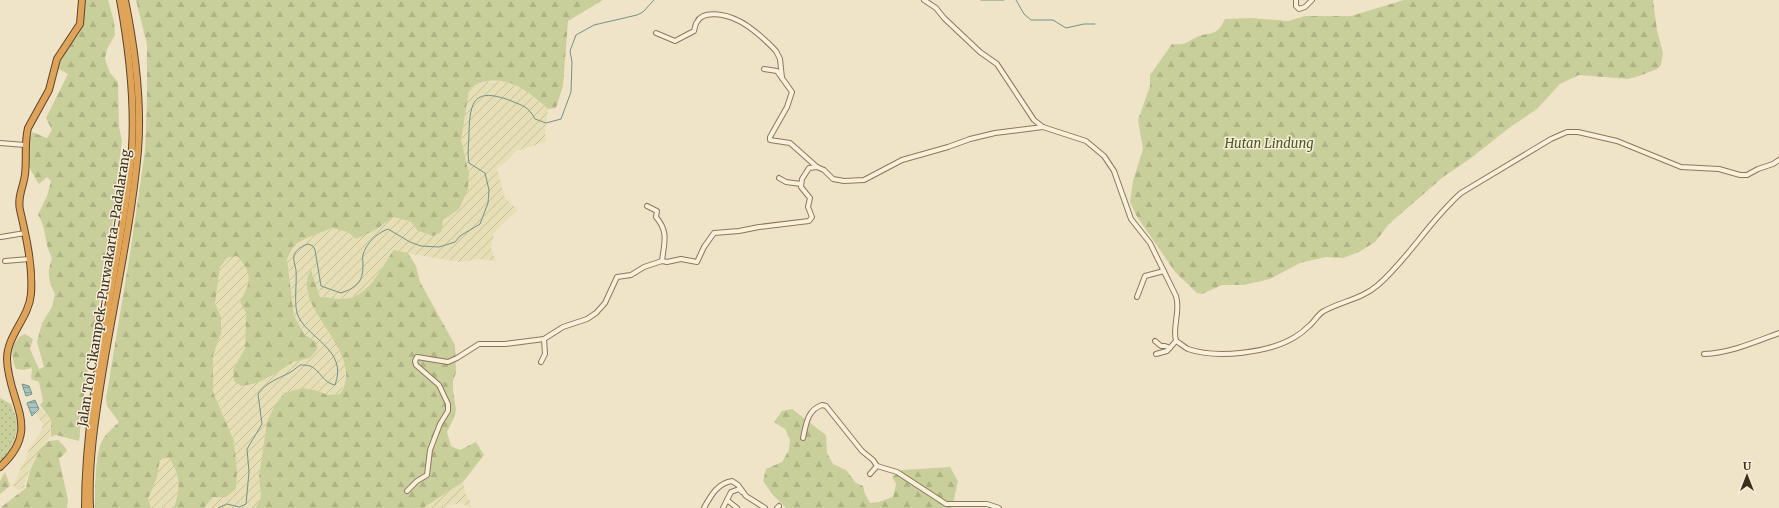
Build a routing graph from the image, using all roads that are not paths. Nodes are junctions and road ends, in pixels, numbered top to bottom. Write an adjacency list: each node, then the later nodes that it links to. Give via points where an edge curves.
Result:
1 (82, 0): 12 (highway, via 80,24 57,59 49,90 28,128)
2 (120, 0): 40 (highway, Jalan Tol Cikampek–Purwakarta–Padalarang, via 130,65 132,148 88,431)
3 (126, 0): 41 (highway, Jalan Tol Cikampek–Purwakarta–Padalarang, via 136,65 138,150 93,431)
4 (924, 0): 10 (street, via 936,8 980,52 998,66 1034,120)
5 (1296, 0): 6 (street, via 1299,9 1306,7)
6 (1312, 0)
7 (656, 33): 9 (street, via 675,41 694,31 699,19 710,14 738,20 776,51)
8 (764, 69): 9 (street, via 778,71)
9 (782, 78): 14 (street, via 792,92 788,107 770,140 790,143)
10 (1042, 127): 14 (street, via 970,139 902,160 864,180 832,179 826,171); 23 (street, via 1086,141 1104,156 1114,171 1131,219 1150,243)
11 (0, 143): 12 (street)
12 (25, 145): 18 (highway, via 25,174 19,200)
13 (1779, 160): 28 (street, via 1747,175 1740,175 1719,169 1681,167 1617,141 1567,132 1547,141 1461,193 1377,286 1356,299 1322,312 1310,326 1288,341 1232,354 1190,350)
14 (817, 167): 16 (street, via 807,169)
15 (779, 178): 16 (street, via 786,182)
16 (801, 184): 22 (street, via 801,189 810,198 810,221 716,232 696,263 681,259)
17 (647, 206): 22 (street, via 657,211 656,218 664,227)
18 (25, 233): 19 (street); 20 (highway)
19 (1, 237)
20 (28, 260): 21 (street); 34 (highway, via 30,301 11,342 7,359 10,380 21,414 22,433 14,450)
21 (6, 261)
22 (662, 261): 26 (street, via 631,275 616,277 605,303 596,313 587,319 562,327)
23 (1164, 271): 24 (street, via 1145,276); 28 (street, via 1178,299)
24 (1137, 297)
25 (1779, 333): 31 (street, via 1755,343 1714,354)
26 (544, 340): 32 (street, via 545,354); 37 (street, via 479,344 448,362 422,356 416,358 416,366 430,375 441,388 448,402 448,409 430,450 427,474)
27 (1155, 340): 29 (street, via 1161,346)
28 (1176, 341): 29 (street)
29 (1170, 348): 30 (street)
30 (1156, 354)
31 (1704, 354)
32 (542, 362)
33 (803, 438): 35 (street, via 812,411 816,407 826,406)
34 (0, 466)
35 (877, 466): 36 (street); 46 (street, via 897,472 946,504 987,504)
36 (870, 474)
37 (407, 491)
38 (742, 492): 39 (street, via 739,489 731,492); 42 (street, via 732,481 723,482 710,496); 45 (street)
39 (728, 500): 43 (street); 44 (street)
40 (85, 508)
41 (90, 508)
42 (704, 508)
43 (723, 508)
44 (737, 508)
45 (765, 508)
46 (999, 508)

